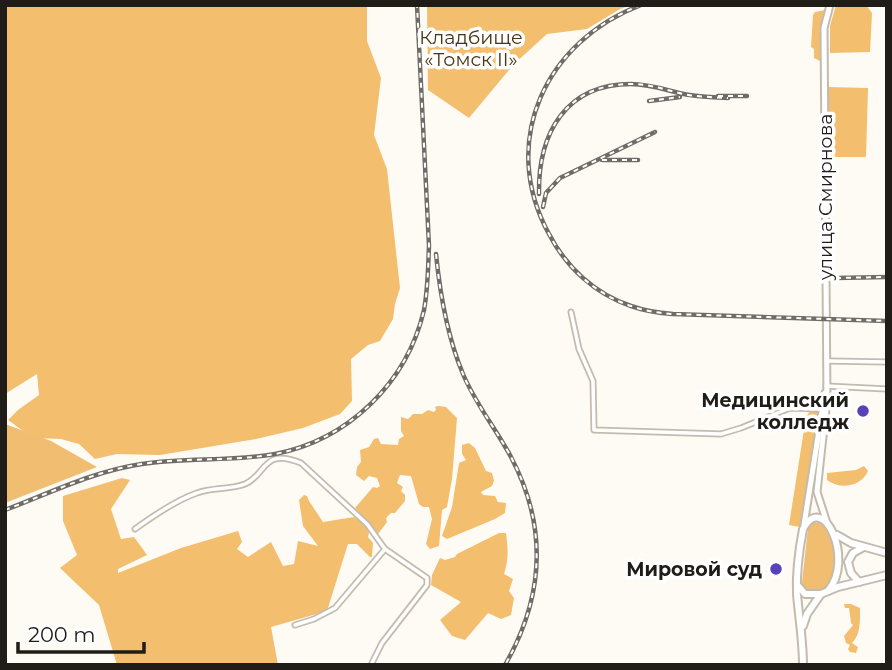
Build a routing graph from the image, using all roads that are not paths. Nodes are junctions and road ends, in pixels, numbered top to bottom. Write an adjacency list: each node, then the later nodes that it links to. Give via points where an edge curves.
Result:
1 (830, 5): 3 (main road, улица Смирнова, via 824,29)
2 (571, 312): 7 (street, via 579,349 593,381 594,430 721,434 790,408)
3 (826, 361): 4 (street); 5 (main road, улица Смирнова)
4 (887, 362)
5 (826, 388): 6 (street); 7 (main road, улица Смирнова)
6 (887, 389)
7 (824, 409): 8 (main road, улица Смирнова, via 817,492); 9 (main road, улица Смирнова)
8 (827, 523): 9 (main road, via 818,518); 11 (main road)
9 (804, 525): 17 (main road)
10 (135, 529): 13 (street, via 190,496 248,483 266,463 285,459 301,463 318,477 367,524)
11 (833, 531): 12 (main road); 18 (main road, via 838,563 835,581)
12 (863, 548): 14 (main road); 16 (main road, via 848,562)
13 (385, 549): 19 (street, via 335,608); 21 (street, via 427,578 427,585 382,643)
14 (887, 553)
15 (887, 575): 16 (main road)
16 (859, 582): 18 (main road)
17 (797, 584): 18 (main road, via 805,594); 20 (main road)
18 (825, 593): 20 (main road, via 807,614)
19 (295, 625)
20 (802, 628): 22 (main road)
21 (371, 665)
22 (803, 665)

